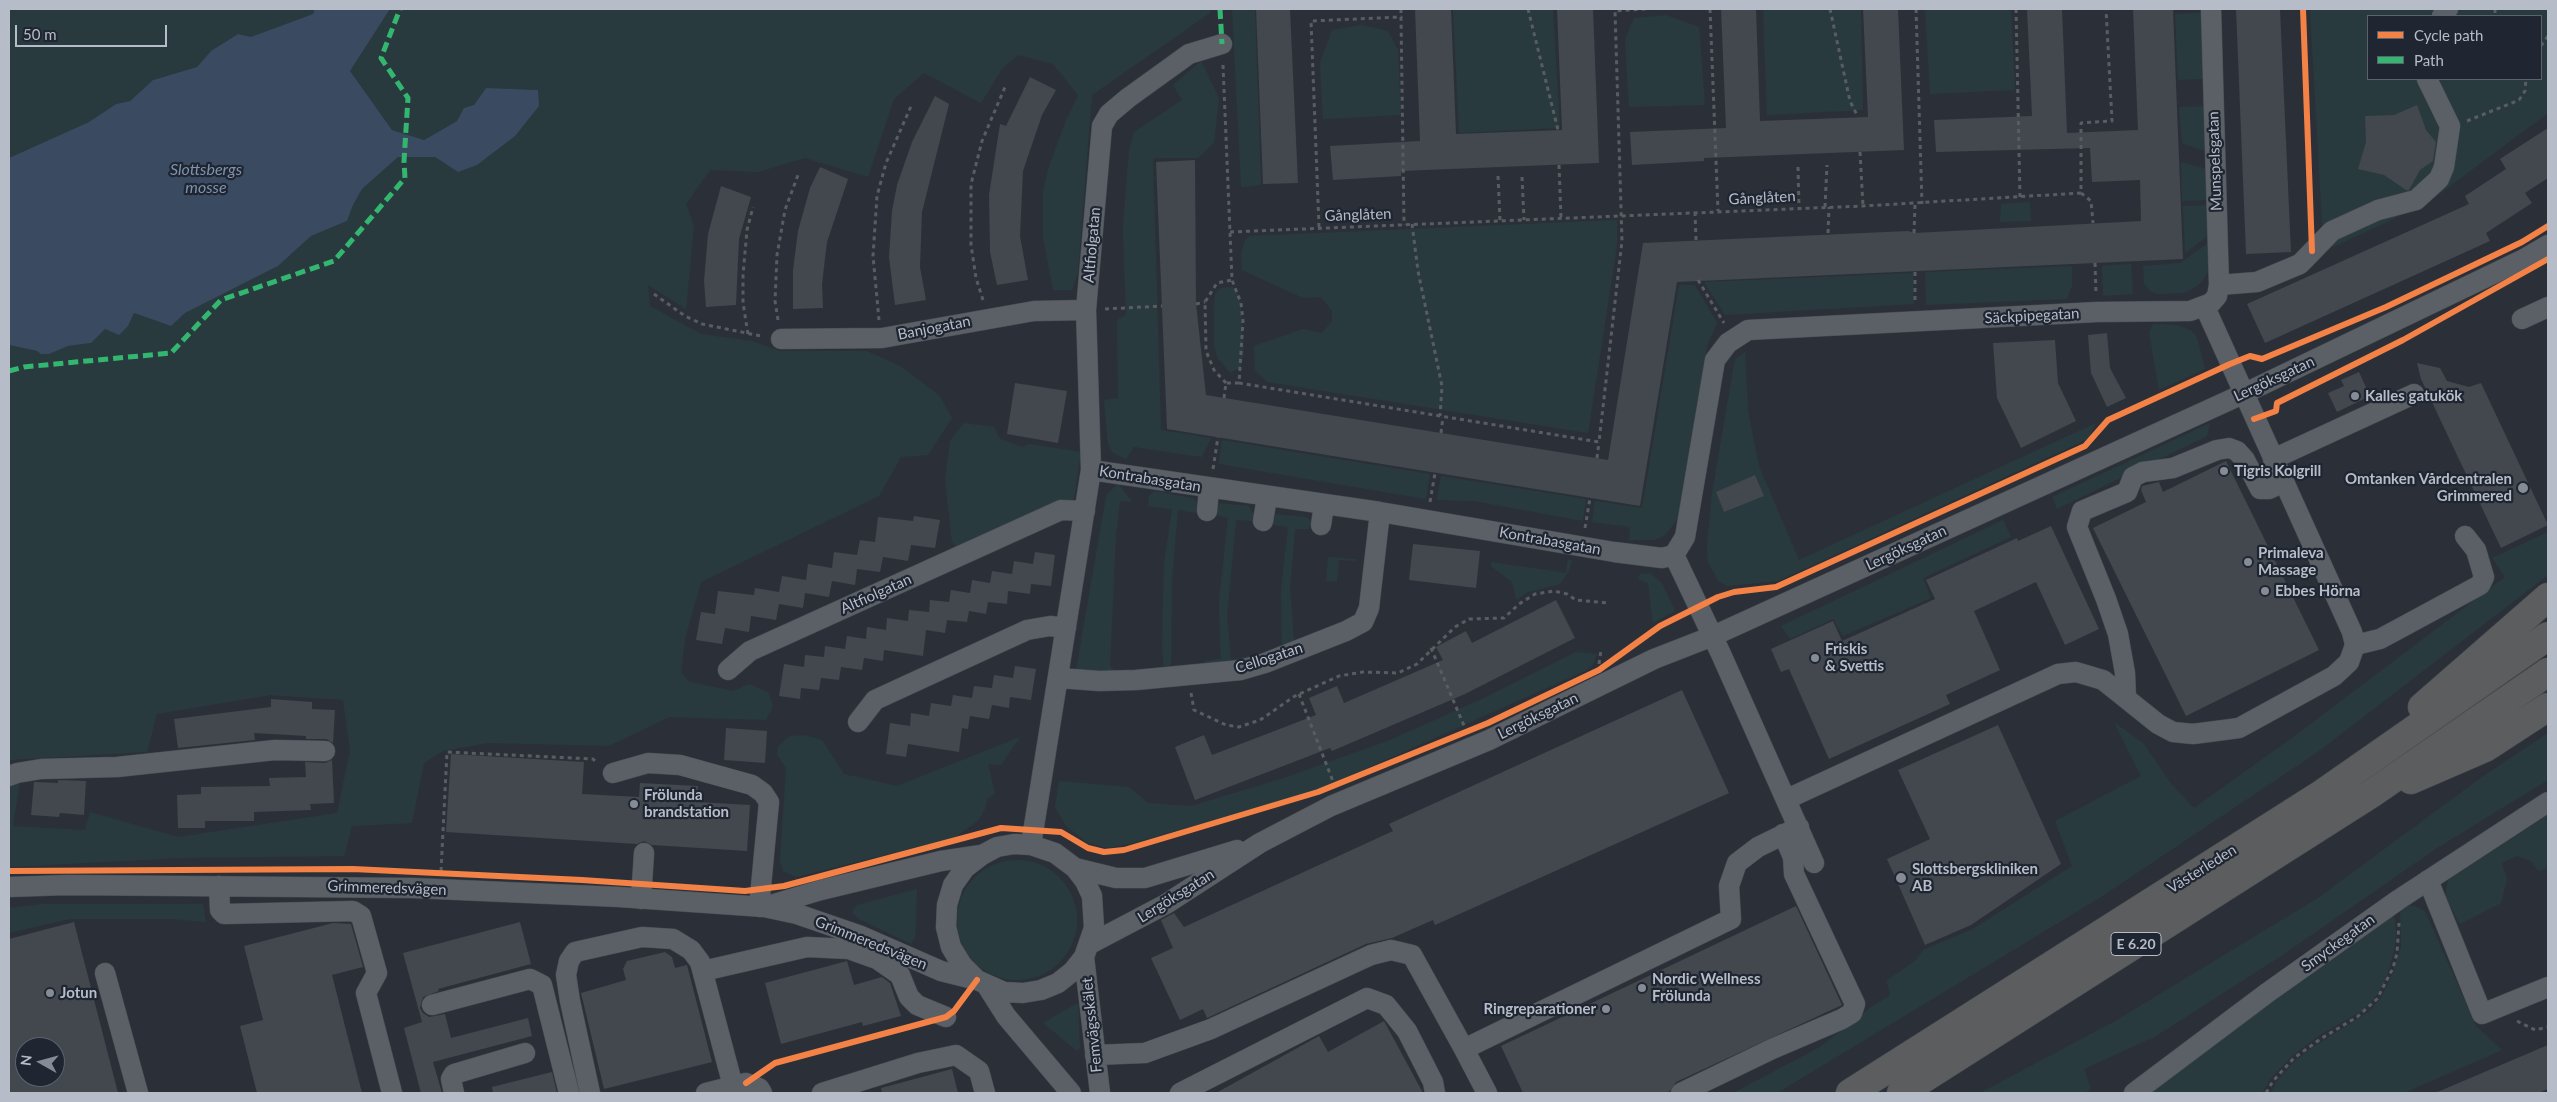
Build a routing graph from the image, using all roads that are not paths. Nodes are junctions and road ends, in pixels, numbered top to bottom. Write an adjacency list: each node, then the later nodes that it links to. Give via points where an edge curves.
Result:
1 (2210, 9): 5 (street, Munspelsgatan)
2 (1222, 44): 8 (street, Altfiolgatan, via 1189,54 1128,98 1102,126)
3 (2427, 80): 5 (street, via 2450,126 2439,179 2416,200 2378,210 2332,230 2300,264 2244,284)
4 (2548, 245): 11 (street, Lergöksgatan)
5 (2219, 285): 6 (street, via 2217,296)
6 (2205, 307): 11 (street); 25 (street, Säckpipegatan, via 2190,311 2097,312 1748,330 1734,338 1715,360 1685,537)
7 (2548, 307): 9 (street)
8 (1086, 310): 10 (street, Banjogatan, via 988,318 882,338); 14 (street, Altfiolgatan)
9 (2522, 320)
10 (781, 339)
11 (2243, 394): 13 (street); 28 (street, Lergöksgatan)
12 (2414, 394): 13 (street)
13 (2273, 459): 15 (street)
14 (1091, 470): 16 (street, Kontrabasgatan); 19 (street, Altfiolgatan)
15 (2284, 482): 30 (street); 34 (street, via 2269,489 2260,489 2245,460 2237,451 2228,448 2173,468 2143,472 2133,477 2127,492 2082,511 2077,527 2118,634)
16 (1209, 489): 17 (street, Kontrabasgatan); 20 (street)
17 (1266, 497): 18 (street, Kontrabasgatan); 22 (street)
18 (1324, 505): 21 (street, Kontrabasgatan); 23 (street)
19 (1085, 511): 27 (street, Altfiolgatan); 31 (street, Altfiolgatan, via 1060,510 750,651)
20 (1207, 511)
21 (1380, 512): 25 (street, Kontrabasgatan, via 1662,558); 33 (street, Cellogatan, via 1369,608 1363,622 1346,631 1241,670 1188,675 1150,685 1098,686)
22 (1263, 521)
23 (1321, 525)
24 (2465, 536): 30 (street, via 2476,550 2484,577 2480,585 2380,639)
25 (1674, 554): 28 (street)
26 (2548, 597): 40 (highway)
27 (1066, 628): 33 (street, Altfiolgatan); 36 (street, via 1050,626 1027,630 875,700)
28 (1713, 636): 42 (street); 45 (street, Lergöksgatan, via 1654,659 1489,740 1331,806)
29 (2548, 636): 40 (highway, Västerleden / E 6.20)
30 (2354, 638): 34 (street, via 2349,662 2334,676 2239,728 2193,734 2173,732)
31 (728, 670)
32 (2548, 672): 41 (highway, Västerleden / E 6.20)
33 (1059, 678): 46 (street, Altfiolgatan)
34 (2126, 698): 42 (street, via 2103,680 2076,672 2058,674)
35 (2548, 707): 41 (highway, via 2485,748 2431,773)
36 (858, 722)
37 (325, 751): 39 (street, via 266,751 118,767 41,770)
38 (613, 774): 55 (street, via 648,763 680,765 752,785 763,793 769,802)
39 (9, 776)
40 (2323, 793): 82 (highway, Västerleden / E 6.20)
41 (2371, 794): 83 (highway, Västerleden / E 6.20)
42 (1787, 798): 44 (street)
43 (2548, 802): 51 (street, Smyckegatan)
44 (1791, 830): 49 (street); 63 (street, via 1758,847 1738,862 1729,886 1730,919); 81 (street, via 1794,874 1855,1004 1852,1012)
45 (1260, 843): 50 (street, Lergöksgatan, via 1145,878 1116,878); 56 (street, Lergöksgatan)
46 (1031, 845): 48 (street, via 1014,844); 50 (street, via 1055,852)
47 (644, 853): 54 (street)
48 (982, 854): 55 (street, Grimmeredsvägen, via 941,860); 59 (street, via 965,868 953,885 946,927 958,959)
49 (1814, 863)
50 (1075, 868): 56 (street, via 1092,896 1094,928)
51 (2428, 880): 60 (street, via 2482,1014); 84 (street, Smyckegatan, via 2267,993)
52 (219, 886): 53 (street, Grimmeredsvägen); 54 (street, Grimmeredsvägen, via 413,888); 68 (street, via 220,910 224,914 353,910 361,916 377,972 366,993)
53 (9, 887)
54 (641, 899): 55 (street, Grimmeredsvägen)
55 (761, 907): 59 (street, Grimmeredsvägen, via 819,921 941,971)
56 (1087, 950): 59 (street, via 1073,971 1058,983 1041,990 1014,993); 65 (street, Femvägsskälet)
57 (703, 972): 62 (street, via 807,947 849,949 877,959 900,974 909,997 917,1005); 66 (street); 71 (street, via 691,950 674,939 642,937 575,952 566,975)
58 (105, 973): 67 (street)
59 (982, 983): 76 (street)
60 (2548, 987)
61 (432, 1006): 70 (street, via 530,979 542,985)
62 (946, 1017)
63 (1464, 1049): 65 (street, via 1412,955 1391,950 1371,955 1212,1029 1145,1053); 80 (street)
64 (525, 1053): 69 (street, via 454,1074 451,1079)
65 (1095, 1055): 77 (street, Femvägsskälet)
66 (733, 1086): 72 (street); 73 (street, via 746,1083 759,1088)
67 (138, 1093)
68 (392, 1093)
69 (454, 1093)
70 (569, 1093)
71 (590, 1093)
72 (706, 1093)
73 (762, 1093)
74 (822, 1093): 75 (street, via 956,1054 979,1071)
75 (985, 1093)
76 (1071, 1093)
77 (1100, 1093)
78 (1180, 1093): 79 (street, via 1367,998 1386,1005 1407,1031 1433,1082)
79 (1435, 1093)
80 (1486, 1093)
81 (1681, 1093)
82 (1850, 1093)
83 (1901, 1093)
84 (2134, 1093)

